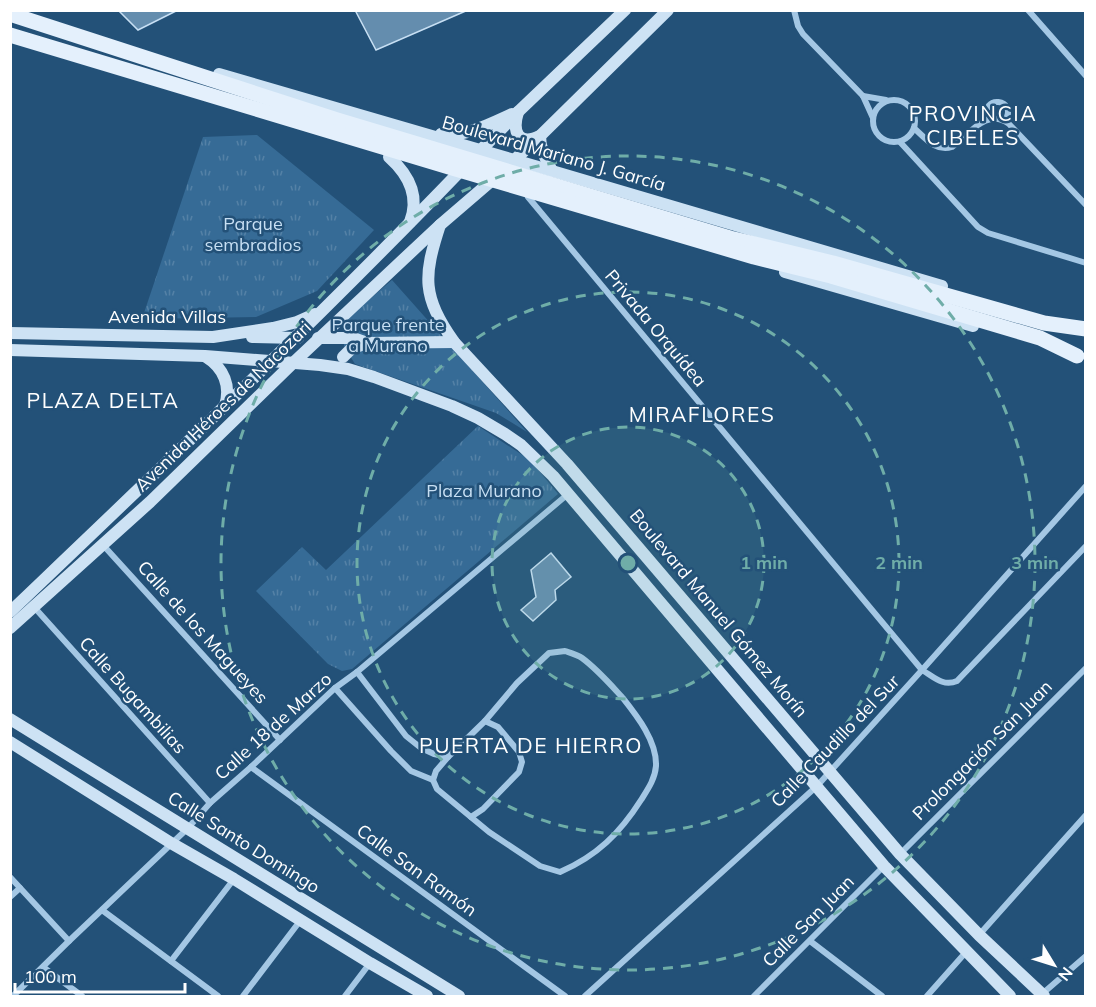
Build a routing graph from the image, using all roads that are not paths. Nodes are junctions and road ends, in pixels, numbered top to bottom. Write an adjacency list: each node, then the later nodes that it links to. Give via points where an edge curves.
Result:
1 (625, 10): 11 (main road, Avenida Héroes de Nacozari)
2 (668, 10): 17 (main road, Avenida Héroes de Nacozari)
3 (794, 10): 9 (street, via 803,34)
4 (1028, 10): 8 (street)
5 (11, 12): 16 (main road, Boulevard Mariano J. García); 35 (main road, bridge, via 337,120 730,238 1044,323)
6 (10, 35): 45 (main road, bridge, via 1040,338)
7 (10, 41): 20 (main road)
8 (1086, 76)
9 (863, 96): 10 (street); 12 (street)
10 (887, 100): 12 (street); 15 (street, via 901,100 912,109)
11 (519, 111): 16 (main road, via 452,135); 17 (main road, via 515,122 518,134 526,140); 19 (main road, Avenida Héroes de Nacozari)
12 (873, 118): 18 (street, via 880,137)
13 (988, 119): 14 (street); 14 (street, via 987,108 996,101 1006,105); 15 (street, via 946,149 934,146)
14 (1005, 121): 27 (street)
15 (914, 128): 18 (street)
16 (416, 131): 19 (main road, Boulevard Mariano J. García)
17 (540, 136): 21 (main road, Avenida Héroes de Nacozari); 22 (main road, via 544,158)
18 (900, 142): 31 (street, via 978,227)
19 (480, 150): 21 (main road, Boulevard Mariano J. García); 23 (main road, Avenida Héroes de Nacozari)
20 (389, 157): 23 (main road); 28 (main road, via 402,168 410,183 413,199)
21 (514, 160): 22 (main road, Boulevard Mariano J. García); 24 (main road, Avenida Héroes de Nacozari)
22 (552, 171): 26 (main road, Boulevard Mariano J. García)
23 (456, 176): 24 (main road); 28 (main road, Avenida Héroes de Nacozari)
24 (487, 185): 25 (main road); 29 (main road, Avenida Héroes de Nacozari)
25 (528, 197): 30 (main road); 59 (street, Privada Orquídea)
26 (668, 205): 30 (main road); 35 (main road, Boulevard Mariano J. García)
27 (1086, 205)
28 (409, 223): 32 (main road, Avenida Héroes de Nacozari)
29 (440, 225): 34 (main road, Avenida Héroes de Nacozari); 41 (main road, Boulevard Manuel Gómez Morín, via 429,262 428,289 432,305)
30 (661, 236): 45 (main road)
31 (1086, 263)
32 (335, 297): 33 (main road, Avenida Héroes de Nacozari); 34 (main road)
33 (321, 311): 37 (main road, Avenida Villas, via 273,328); 38 (main road, Avenida Héroes de Nacozari)
34 (336, 322): 39 (main road, Avenida Héroes de Nacozari); 40 (main road)
35 (1086, 329)
36 (10, 333): 37 (main road, Avenida Villas)
37 (213, 337): 38 (main road)
38 (294, 338): 39 (main road); 47 (main road, Avenida Héroes de Nacozari)
39 (320, 338): 40 (main road); 48 (main road, Avenida Héroes de Nacozari)
40 (338, 338): 42 (main road); 46 (main road)
41 (454, 342): 42 (main road); 70 (main road, Boulevard Manuel Gómez Morín, via 567,464)
42 (367, 343): 46 (main road)
43 (10, 350): 44 (main road, Avenida Villas)
44 (205, 356): 47 (main road, Avenida Villas); 50 (main road, via 223,373 228,389)
45 (1077, 356)
46 (343, 357): 49 (main road)
47 (270, 361): 48 (main road, Avenida Villas); 50 (main road, Avenida Héroes de Nacozari)
48 (293, 363): 49 (main road, Boulevard Manuel Gómez Morín); 53 (main road, Avenida Héroes de Nacozari)
49 (348, 369): 52 (main road, Boulevard Manuel Gómez Morín, via 478,418 521,445)
50 (225, 406): 56 (main road, Avenida Héroes de Nacozari)
51 (1086, 486): 59 (street, Calle Caudillo del Sur)
52 (568, 494): 60 (street, Calle 18 de Marzo); 72 (main road, Boulevard Manuel Gómez Morín)
53 (103, 545): 55 (main road, Avenida Héroes de Nacozari); 64 (street, Calle de los Magueyes)
54 (1086, 546): 59 (street, via 957,681 944,683)
55 (34, 607): 57 (main road, Avenida Héroes de Nacozari); 73 (street, Calle Bugambilias)
56 (10, 612)
57 (10, 628)
58 (1086, 668): 78 (street, Prolongación San Juan)
59 (922, 670): 70 (street, Calle Caudillo del Sur)
60 (357, 672): 61 (street, Calle 18 de Marzo); 67 (street, via 406,736 421,748)
61 (335, 688): 64 (street, Calle 18 de Marzo); 71 (street, via 411,771)
62 (10, 719): 66 (main road, Calle Santo Domingo)
63 (485, 721): 67 (street); 75 (street, via 498,727 519,752 522,762 519,772); 75 (street, via 549,653 566,651 587,662 639,718 654,749 656,766 653,781 627,822 603,846 560,872 540,866)
64 (280, 740): 69 (street, Calle 18 de Marzo)
65 (10, 742): 68 (main road, Calle Santo Domingo)
66 (52, 744): 68 (main road); 76 (main road, Calle Santo Domingo)
67 (448, 757): 71 (street)
68 (41, 761): 77 (main road, Calle Santo Domingo)
69 (251, 767): 73 (street, Calle 18 de Marzo); 101 (street, Calle San Ramón)
70 (830, 772): 72 (street, Calle Caudillo del Sur); 78 (main road, Boulevard Manuel Gómez Morín)
71 (433, 780): 75 (street, via 437,789)
72 (816, 786): 79 (main road, Boulevard Manuel Gómez Morín); 102 (street, Calle Caudillo del Sur)
73 (210, 803): 76 (street, Calle 18 de Marzo)
74 (1086, 815): 86 (street)
75 (471, 817)
76 (188, 828): 77 (street, Calle 18 de Marzo); 100 (main road, Calle Santo Domingo)
77 (171, 843): 81 (main road, Calle Santo Domingo); 84 (street, Calle 18 de Marzo)
78 (900, 854): 86 (main road, Boulevard Manuel Gómez Morín)
79 (884, 866): 88 (street, Calle San Juan); 89 (main road, Boulevard Manuel Gómez Morín)
80 (10, 877): 82 (street)
81 (234, 879): 85 (main road, Calle Santo Domingo); 91 (street)
82 (20, 888): 83 (street); 87 (street)
83 (10, 897)
84 (102, 910): 87 (street, Calle 18 de Marzo); 91 (street)
85 (300, 921): 92 (main road, Calle Santo Domingo); 97 (street)
86 (979, 935): 107 (main road, Boulevard Manuel Gómez Morín)
87 (69, 941): 93 (street, Calle 18 de Marzo)
88 (810, 941): 103 (street, Calle San Juan); 104 (street)
89 (966, 952): 105 (street); 106 (main road, Boulevard Manuel Gómez Morín)
90 (1086, 956): 107 (street)
91 (171, 961): 96 (street)
92 (370, 963): 98 (street); 99 (main road, Calle Santo Domingo)
93 (43, 967): 94 (street, Calle 18 de Marzo); 95 (street)
94 (13, 996)
95 (82, 996)
96 (218, 996)
97 (243, 996)
98 (345, 996)
99 (428, 996)
100 (459, 996)
101 (565, 996)
102 (585, 996)
103 (754, 996)
104 (882, 996)
105 (927, 996)
106 (1010, 996)
107 (1043, 996)

